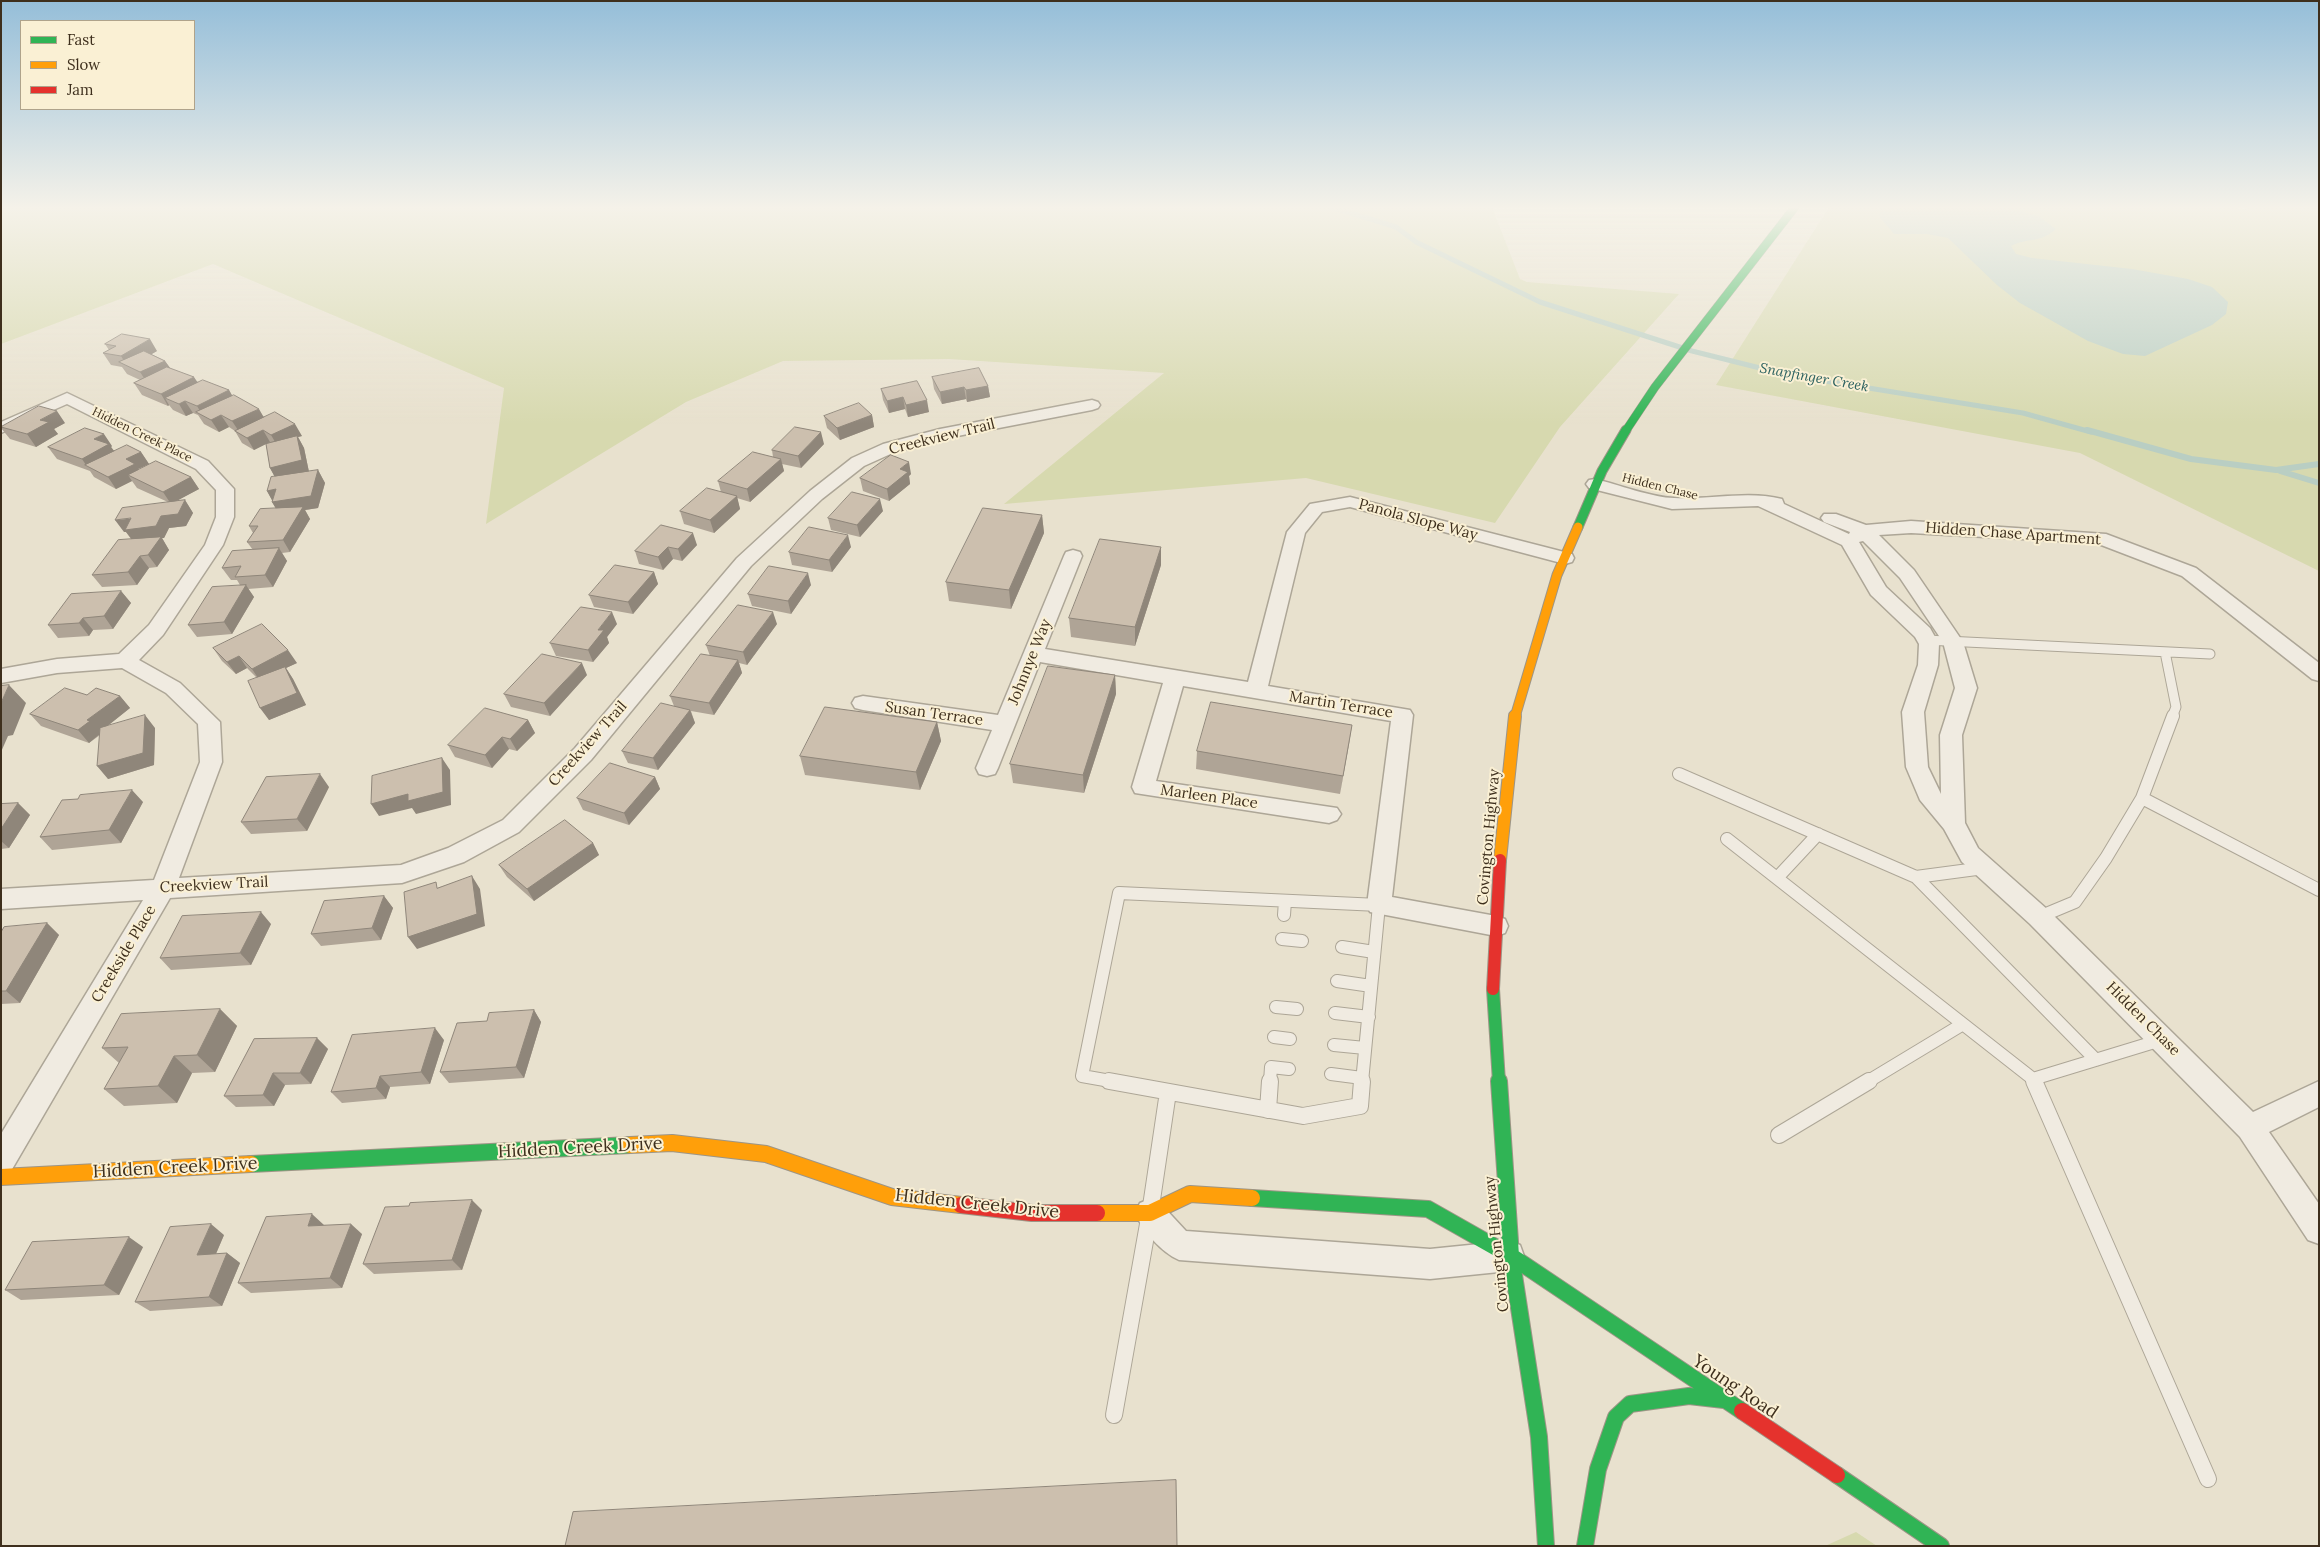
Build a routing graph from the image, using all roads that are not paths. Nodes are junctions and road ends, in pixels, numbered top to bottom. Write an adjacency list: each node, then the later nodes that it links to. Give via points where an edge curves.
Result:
1 (1740, 279): 4 (main road, Covington Highway, via 1655,387)
2 (1092, 404): 30 (street, Creekview Trail, via 940,434 889,448 858,462 816,495 744,562 583,754 511,826 456,855 402,874)
3 (1, 428): 13 (street, Hidden Creek Place, via 67,398 202,465 225,489 225,517 214,545 156,630)
4 (1598, 478): 5 (street, Hidden Chase, via 1672,504 1761,500); 7 (main road, Covington Highway)
5 (1857, 536): 8 (street, via 1878,590 1923,633); 9 (street, Hidden Chase, via 1907,574); 14 (street, Hidden Chase Apartment, via 1911,526 2099,538 2189,572)
6 (1073, 556): 11 (street, Johnnye Way)
7 (1565, 558): 17 (street, Panola Slope Way, via 1350,502 1316,508 1296,532); 35 (main road, Covington Highway, via 1516,711 1501,842)
8 (1926, 640): 9 (lane); 24 (street, Hidden Chase, via 1929,644 1928,665 1913,712 1917,767 1928,794)
9 (1954, 642): 10 (lane); 24 (street, Hidden Chase, via 1966,688 1951,735)
10 (2165, 652): 12 (lane); 22 (lane, via 2176,707)
11 (1033, 654): 16 (street, Martin Terrace); 19 (street, Johnnye Way)
12 (2210, 654)
13 (125, 661): 15 (street, via 57,666); 30 (street, Creekside Place, via 173,688 209,722 211,762)
14 (2319, 674)
15 (1, 676)
16 (1175, 678): 17 (street, Martin Terrace); 23 (street, Marleen Place, via 1143,787)
17 (1256, 692): 33 (street, Martin Terrace, via 1402,715)
18 (863, 703): 19 (street, Susan Terrace)
19 (1004, 724): 20 (street, Johnnye Way)
20 (987, 768)
21 (1679, 774): 25 (lane)
22 (2142, 798): 31 (lane); 34 (lane, via 2075,902)
23 (1329, 814)
24 (1953, 823): 27 (street, Hidden Chase, via 1970,855)
25 (1818, 834): 28 (lane); 29 (lane)
26 (1727, 838): 29 (lane)
27 (1984, 868): 28 (lane); 34 (street, Hidden Chase)
28 (1916, 877): 52 (lane)
29 (1777, 878): 46 (lane)
30 (164, 888): 32 (street, Creekview Trail); 62 (street, Creekside Place)
31 (2319, 890)
32 (1, 899)
33 (1379, 905): 35 (street); 39 (lane); 57 (lane, via 1285,908 1120,893 1082,1076)
34 (2039, 917): 49 (street, Hidden Chase)
35 (1496, 926): 66 (main road, Covington Highway, via 1493,990)
36 (1282, 939): 37 (lane)
37 (1302, 942)
38 (1342, 947): 39 (lane)
39 (1374, 952): 41 (lane)
40 (1337, 981): 41 (lane)
41 (1371, 986): 45 (lane)
42 (1276, 1007): 43 (lane)
43 (1297, 1009)
44 (1335, 1013): 45 (lane)
45 (1368, 1017): 51 (lane)
46 (1963, 1024): 56 (lane); 61 (lane)
47 (1274, 1037): 48 (lane)
48 (1290, 1039)
49 (2163, 1039): 52 (lane); 60 (street, Hidden Chase)
50 (1334, 1045): 51 (lane)
51 (1365, 1048): 55 (lane)
52 (2096, 1060): 56 (lane)
53 (1289, 1069): 59 (lane, via 1271,1067)
54 (1331, 1074): 55 (lane)
55 (1362, 1078): 59 (lane, via 1360,1106 1303,1116)
56 (2033, 1079): 69 (lane)
57 (1168, 1092): 59 (lane); 64 (lane)
58 (2319, 1093): 60 (street)
59 (1268, 1110)
60 (2250, 1128): 65 (street, Hidden Chase)
61 (1780, 1135)
62 (1, 1161)
63 (1, 1177): 64 (main road, Hidden Creek Drive, via 672,1143 766,1154 892,1196 1032,1213)
64 (1150, 1213): 66 (street, via 1179,1245 1430,1264); 66 (main road, Hidden Creek Drive, via 1190,1194 1428,1208); 68 (lane)
65 (2319, 1230)
66 (1511, 1256): 67 (main road, Young Road); 70 (main road, Covington Highway, via 1539,1437)
67 (1724, 1400): 71 (main road, via 1690,1396 1630,1404 1616,1417 1598,1470); 72 (main road, Young Road)
68 (1114, 1415)
69 (2208, 1479)
70 (1546, 1546)
71 (1585, 1546)
72 (1941, 1546)

